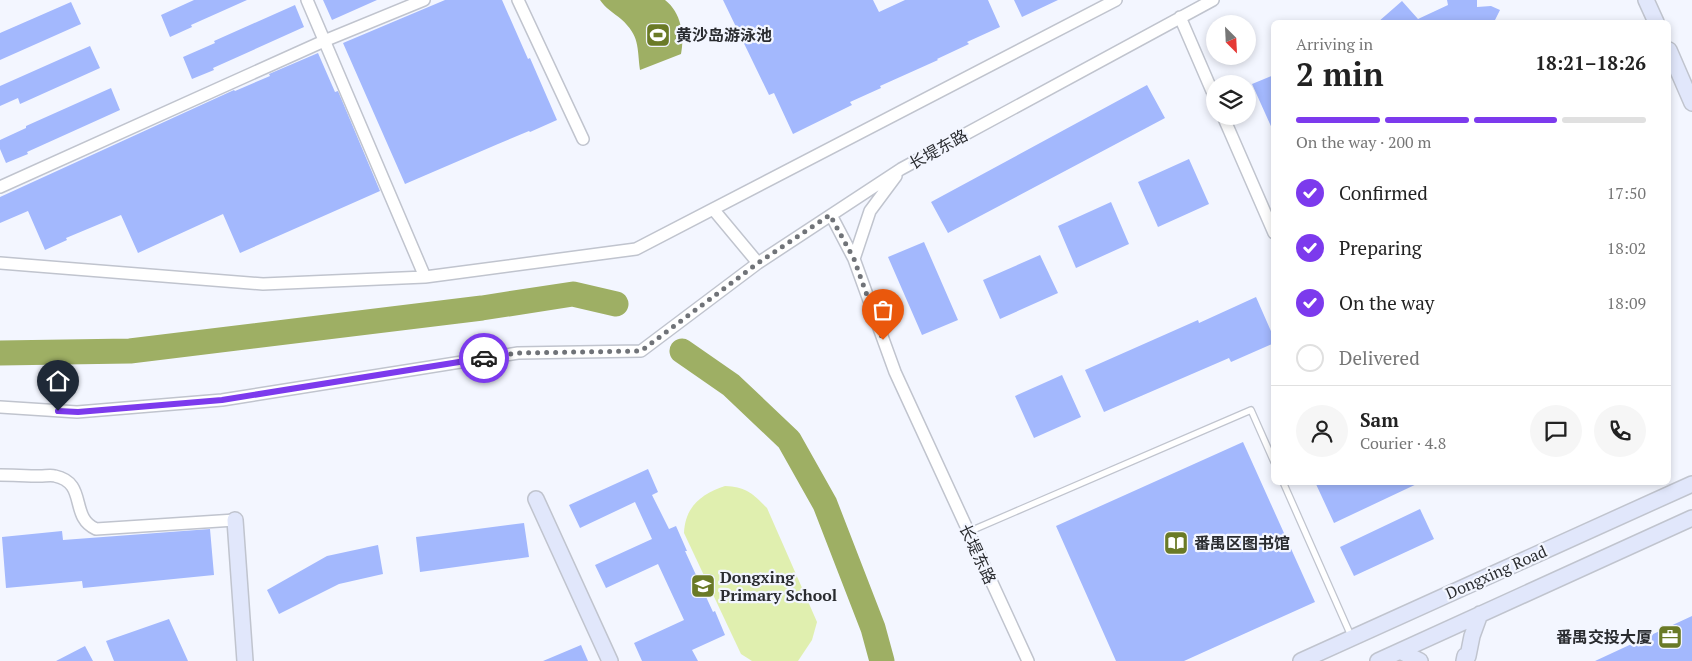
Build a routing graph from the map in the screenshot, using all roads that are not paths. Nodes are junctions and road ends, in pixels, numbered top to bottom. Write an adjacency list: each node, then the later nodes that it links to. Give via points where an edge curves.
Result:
1 (306, 0): 9 (street)
2 (424, 0): 9 (street)
3 (518, 0): 14 (street)
4 (1116, 0): 17 (street)
5 (1213, 0): 7 (street, 长堤东路)
6 (1646, 0): 8 (main road)
7 (1180, 17): 11 (street); 15 (street, 长堤东路)
8 (1655, 20)
9 (324, 41): 16 (street); 23 (street)
10 (1671, 55): 12 (main road)
11 (1206, 77)
12 (1692, 103)
13 (1227, 125): 19 (street)
14 (583, 139)
15 (901, 169): 18 (street); 20 (street, 长堤东路, via 870,211)
16 (0, 187)
17 (713, 209): 22 (street); 23 (street, via 636,249)
18 (830, 215): 20 (street); 22 (street)
19 (1271, 226)
20 (854, 259): 32 (street, 长堤东路, via 895,372)
21 (0, 263): 23 (street, via 263,284)
22 (758, 263): 24 (street, via 641,351 518,353 212,400 78,412)
23 (425, 277)
24 (0, 407)
25 (1271, 455): 32 (lane, via 1251,410)
26 (0, 475): 31 (street, via 56,476 67,482 75,490 81,516 88,525 96,528)
27 (1692, 484): 34 (main road, Dongxing Road)
28 (1284, 485): 34 (lane)
29 (536, 499): 37 (main road)
30 (1692, 518): 33 (main road, Dongxing Road)
31 (235, 520): 36 (main road)
32 (968, 532): 38 (street, 长堤东路)
33 (1480, 614): 35 (main road, Dongxing Road); 42 (main road)
34 (1352, 638): 39 (main road, Dongxing Road)
35 (1400, 651): 40 (main road, Dongxing Road); 41 (main road)
36 (245, 661)
37 (610, 661)
38 (1028, 661)
39 (1301, 661)
40 (1378, 661)
41 (1420, 661)
42 (1464, 661)

